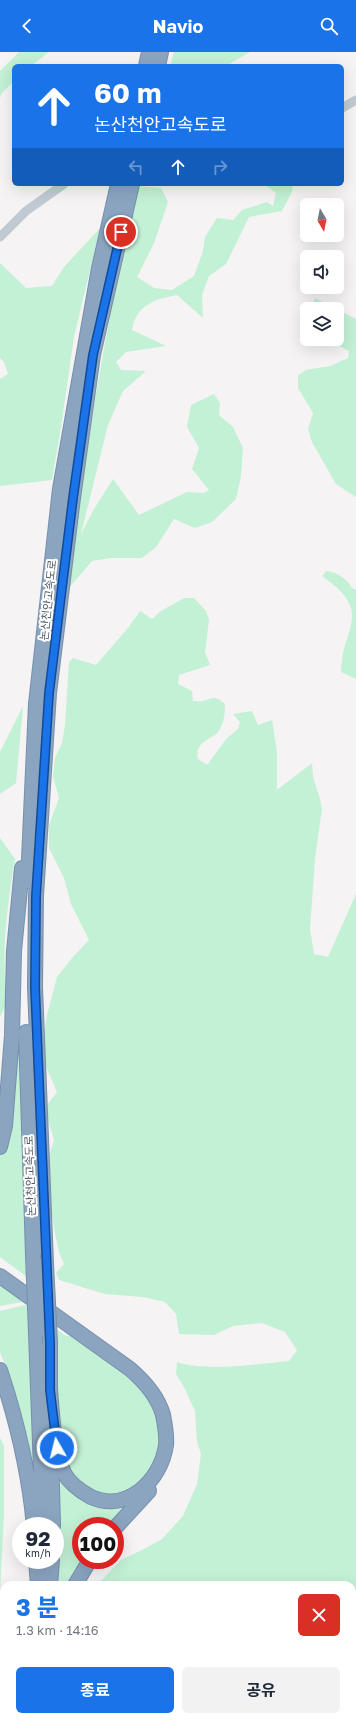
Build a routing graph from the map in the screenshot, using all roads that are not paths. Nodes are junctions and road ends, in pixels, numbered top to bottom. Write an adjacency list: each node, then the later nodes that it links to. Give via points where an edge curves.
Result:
1 (149, 52): 3 (highway)
2 (161, 52): 4 (highway)
3 (146, 64)
4 (158, 64)
5 (356, 100): 6 (street)
6 (344, 107)
7 (61, 186): 11 (street, via 26,211)
8 (118, 186): 10 (highway, 논산천안고속도로)
9 (131, 186): 10 (highway, 논산천안고속도로)
10 (118, 215): 12 (highway, 논산천안고속도로, via 99,268 60,490 36,704); 17 (highway, 논산천안고속도로, bridge, via 93,355 49,693 36,896 35,987)
11 (0, 237)
12 (31, 796): 13 (highway, via 17,917 9,1076 5,1126); 19 (highway, 논산천안고속도로, bridge, via 26,983 27,1099)
13 (0, 1146)
14 (0, 1268): 21 (highway, via 135,1365 150,1379 164,1399 170,1414 172,1430 167,1462 156,1484)
15 (0, 1276): 17 (highway, via 130,1369 155,1397 163,1414 166,1445 157,1471 145,1487 126,1499 107,1501 89,1496 73,1485 63,1471 59,1458)
16 (0, 1370): 18 (highway, via 22,1444)
17 (50, 1390): 20 (highway, 논산천안고속도로)
18 (33, 1517)
19 (43, 1517)
20 (53, 1517)
21 (124, 1518)
22 (37, 1569): 26 (highway)
23 (40, 1569): 27 (highway)
24 (51, 1569): 28 (highway)
25 (85, 1569): 29 (highway)
26 (39, 1581)
27 (39, 1581)
28 (50, 1581)
29 (77, 1581)

